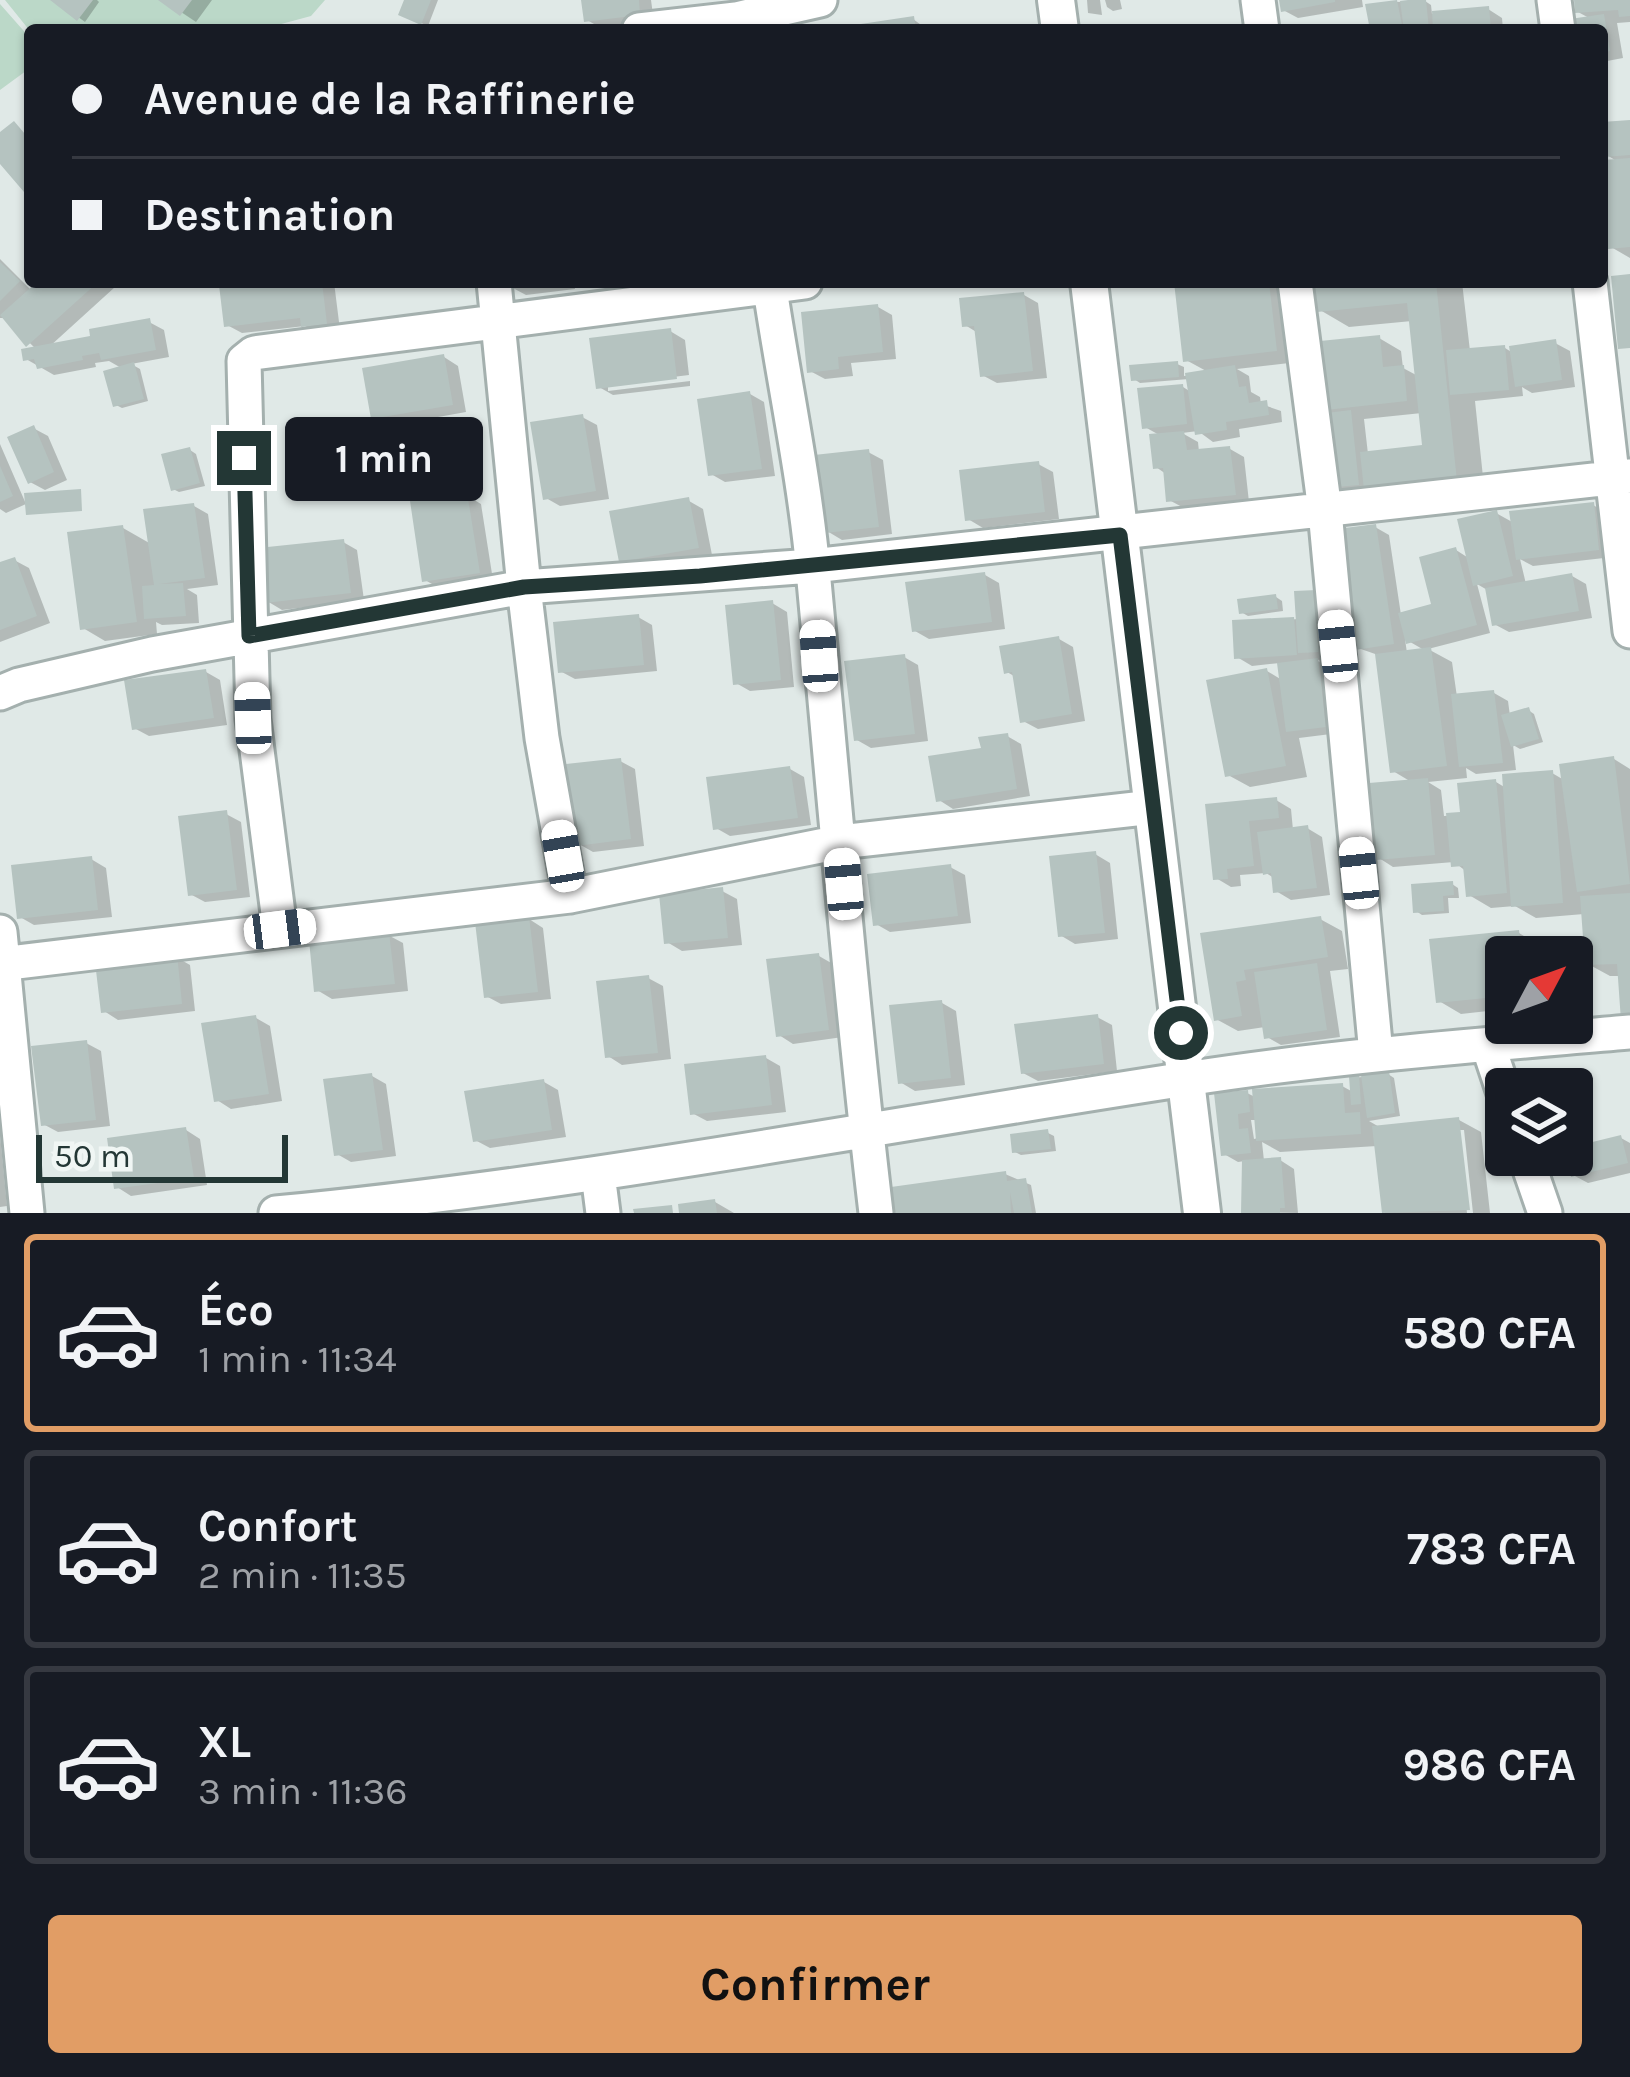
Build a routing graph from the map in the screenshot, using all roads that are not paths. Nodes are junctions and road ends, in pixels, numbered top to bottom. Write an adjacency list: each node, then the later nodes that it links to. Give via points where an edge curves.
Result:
1 (820, 0): 2 (street)
2 (736, 24)
3 (495, 288): 9 (street)
4 (740, 288): 9 (street)
5 (771, 288): 13 (street)
6 (1090, 288): 12 (street)
7 (1296, 288): 11 (street)
8 (1591, 288): 10 (street)
9 (499, 320): 14 (street); 16 (street, via 254,353 244,361)
10 (1622, 477): 11 (street); 15 (street)
11 (1325, 511): 12 (street); 25 (street)
12 (1120, 535): 13 (street); 18 (street)
13 (812, 566): 14 (street); 19 (street)
14 (524, 587): 16 (street); 20 (street)
15 (1630, 631)
16 (249, 636): 17 (street); 21 (street)
17 (0, 693)
18 (1154, 807): 19 (street); 27 (street)
19 (840, 842): 20 (street); 28 (street)
20 (570, 896): 21 (street)
21 (280, 929): 22 (street)
22 (2, 953): 32 (street)
23 (1630, 1032): 24 (street)
24 (1488, 1045): 25 (street); 26 (street)
25 (1376, 1054): 27 (street)
26 (1496, 1068)
27 (1187, 1078): 28 (street); 36 (street)
28 (866, 1132): 29 (street); 35 (street)
29 (598, 1174): 31 (street); 34 (street)
30 (1532, 1176): 37 (street)
31 (357, 1209): 33 (street)
32 (27, 1213)
33 (276, 1213)
34 (603, 1213)
35 (876, 1213)
36 (1202, 1213)
37 (1545, 1213)

